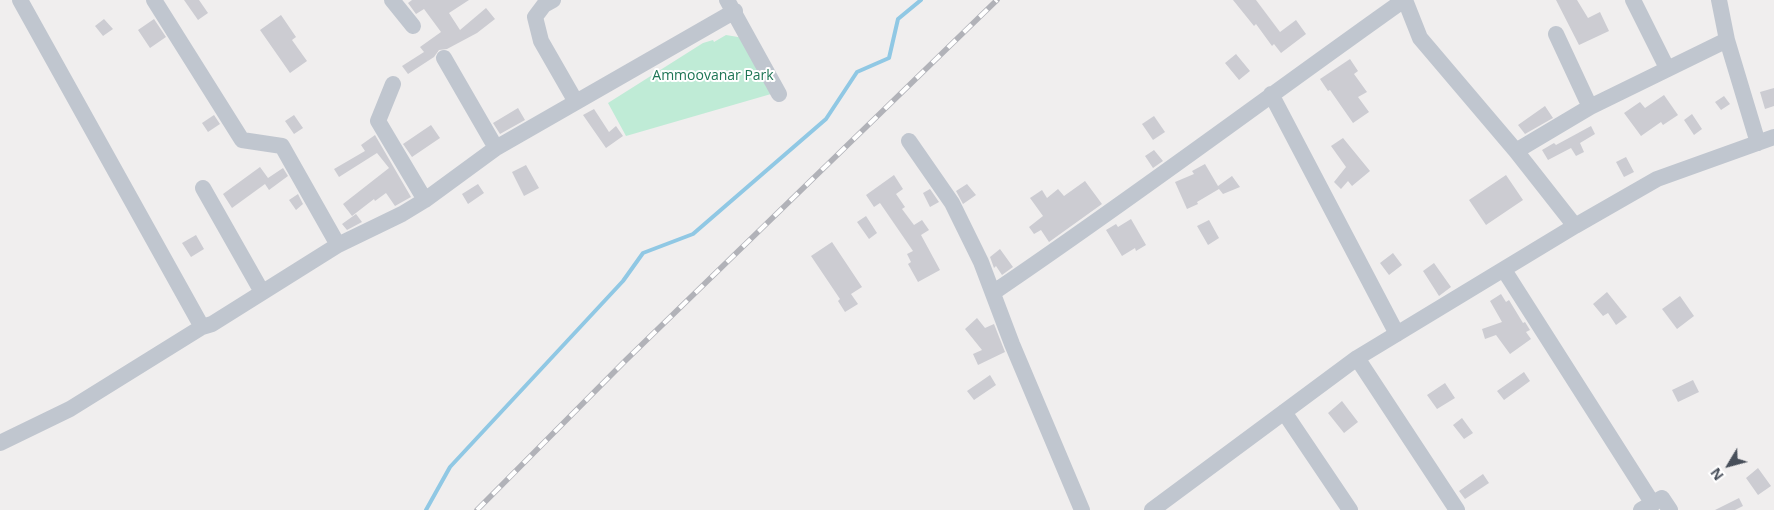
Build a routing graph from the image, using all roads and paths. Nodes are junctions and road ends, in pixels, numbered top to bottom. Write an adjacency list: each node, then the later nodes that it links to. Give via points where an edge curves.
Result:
1 (20, 0): 31 (street)
2 (154, 0): 27 (street, via 242,140 282,146)
3 (392, 0): 9 (street)
4 (553, 0): 17 (street, via 544,5 535,17 541,41)
5 (1405, 0): 16 (street); 23 (street, via 1420,38)
6 (1633, 0): 13 (street)
7 (1719, 0): 11 (street)
8 (731, 6): 15 (street); 17 (street)
9 (413, 26)
10 (1556, 34): 18 (street)
11 (1727, 40): 13 (street); 21 (street)
12 (444, 58): 22 (street)
13 (1667, 68): 18 (street)
14 (393, 84): 25 (street, via 378,121)
15 (780, 94)
16 (1270, 94): 30 (street); 32 (street)
17 (576, 102): 22 (street)
18 (1590, 107): 23 (street)
19 (1774, 137): 21 (street)
20 (909, 141): 30 (street, via 952,203)
21 (1758, 143): 26 (street, via 1657,179)
22 (496, 148): 25 (street)
23 (1516, 151): 26 (street)
24 (203, 188): 29 (street)
25 (425, 200): 27 (street)
26 (1574, 226): 28 (street)
27 (338, 245): 29 (street)
28 (1504, 270): 32 (street); 36 (street)
29 (262, 292): 31 (street)
30 (994, 292): 37 (street, via 1012,344)
31 (202, 327): 35 (street, via 70,409)
32 (1396, 334): 33 (street)
33 (1357, 358): 34 (street); 40 (street)
34 (1284, 412): 38 (street); 39 (street)
35 (0, 443)
36 (1647, 507): 41 (street, via 1662,498)
37 (1082, 510)
38 (1152, 510)
39 (1350, 510)
40 (1457, 510)
41 (1670, 510)

